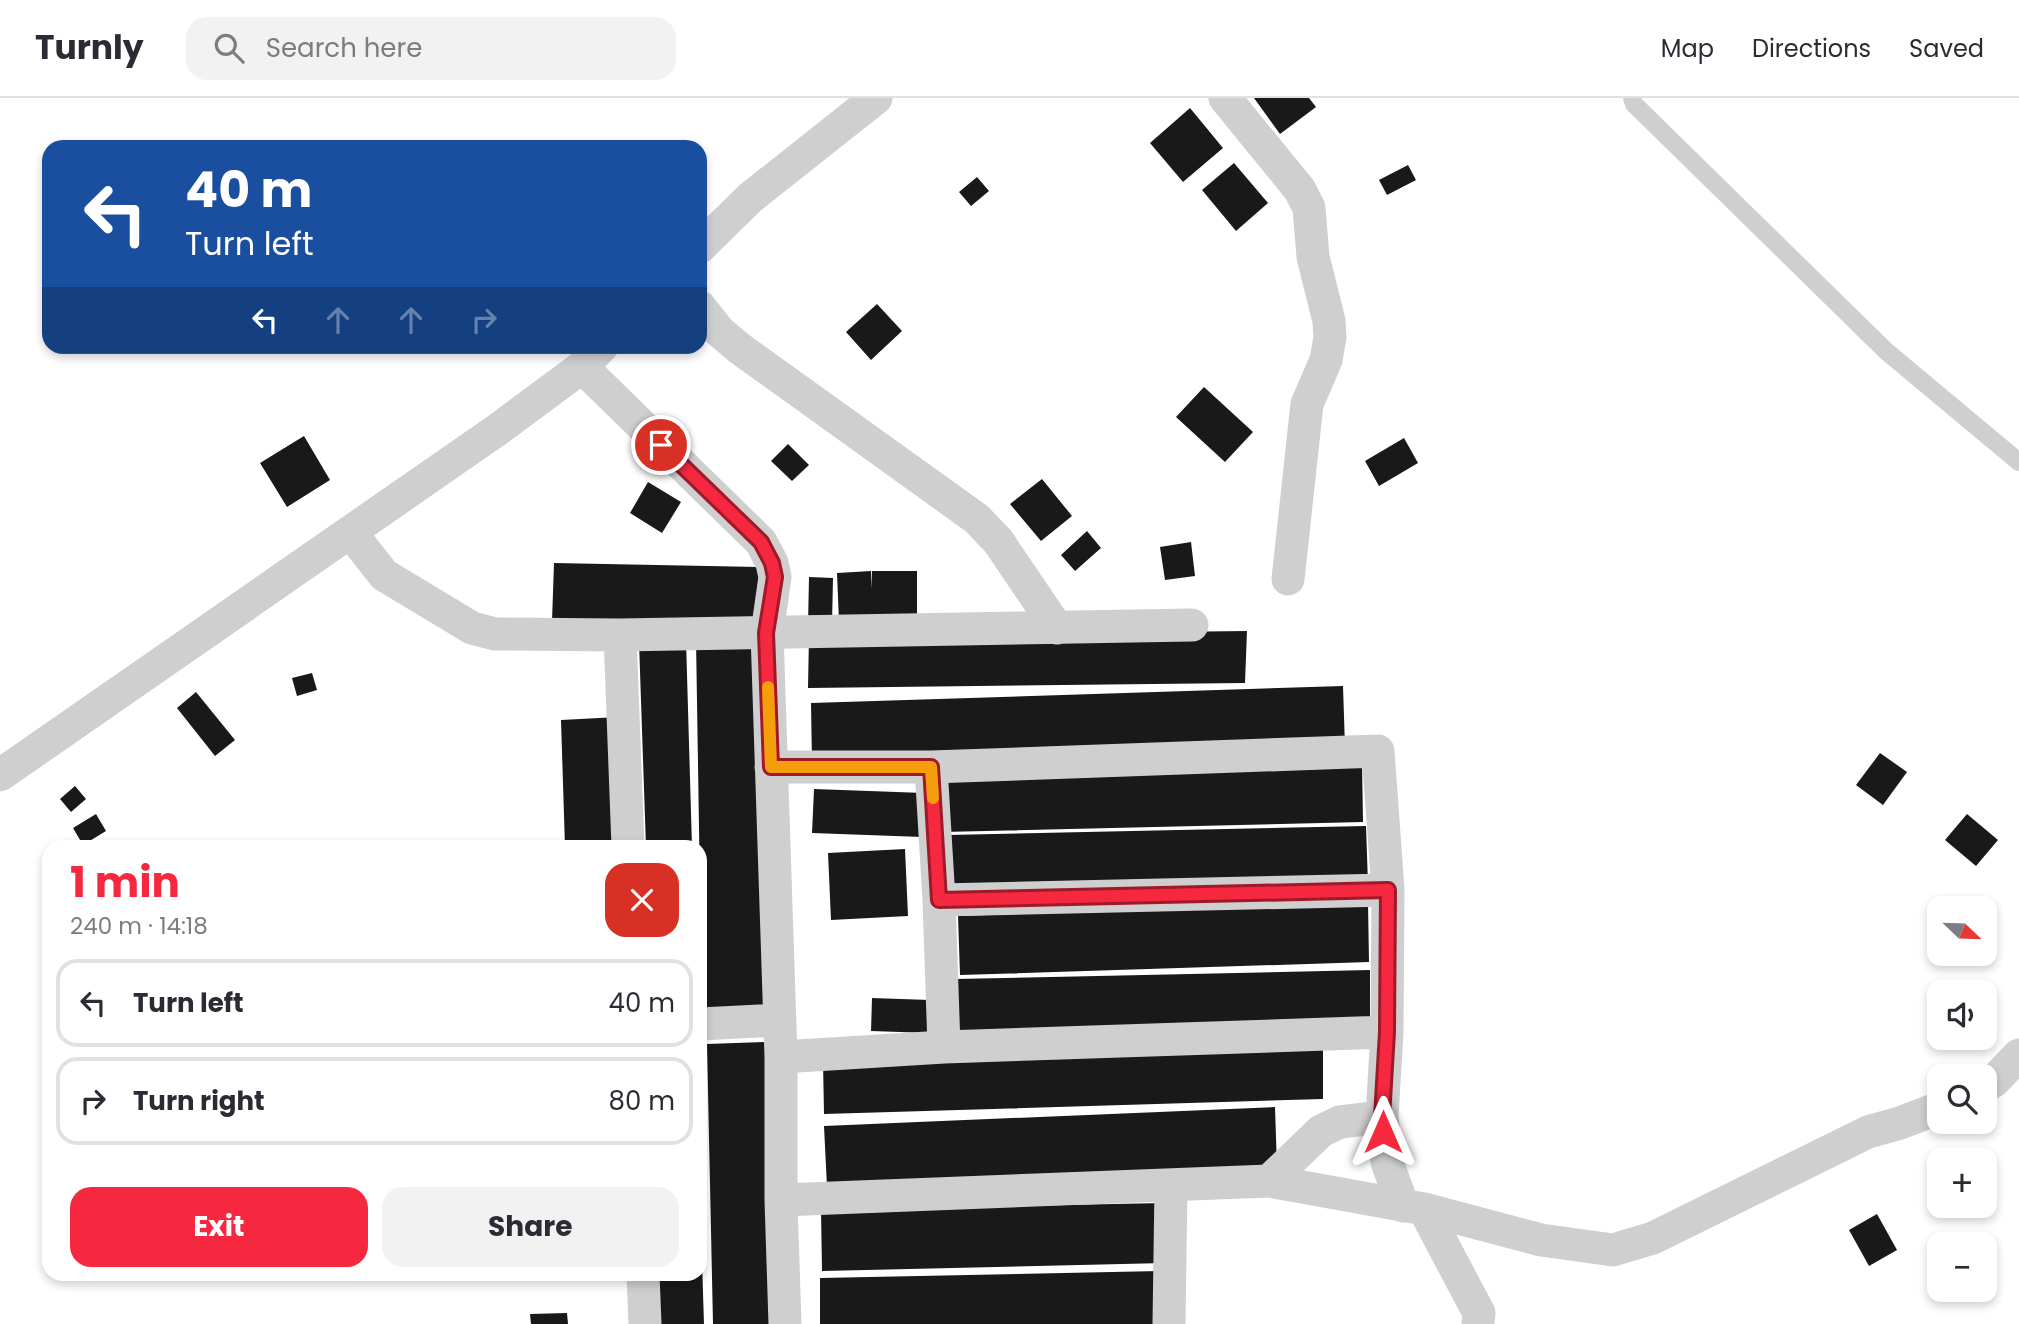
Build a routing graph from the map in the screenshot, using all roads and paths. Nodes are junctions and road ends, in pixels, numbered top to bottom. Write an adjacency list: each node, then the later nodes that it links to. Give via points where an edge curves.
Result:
1 (876, 98): 4 (street, via 750,198)
2 (1225, 98): 9 (street, via 1300,190 1309,208 1313,257 1329,321 1326,360 1307,404)
3 (1632, 98): 7 (lane, via 1886,351)
4 (707, 240)
5 (707, 316): 11 (street, via 739,348 977,520 998,541)
6 (592, 357): 8 (street); 12 (street, via 761,542 775,577)
7 (2019, 462)
8 (351, 533): 13 (street, via 384,575 472,628 495,634); 16 (street)
9 (1288, 579)
10 (1192, 625): 11 (street)
11 (1057, 628): 12 (street)
12 (766, 633): 13 (street); 14 (street)
13 (620, 635): 17 (street)
14 (771, 767): 15 (street); 20 (street)
15 (931, 767): 18 (street, via 1378,751); 19 (street)
16 (0, 775)
17 (628, 840)
18 (1388, 890): 19 (street); 22 (street)
19 (939, 900): 23 (street)
20 (778, 1020): 21 (street); 25 (street)
21 (707, 1024)
22 (1387, 1032): 23 (street); 28 (street)
23 (944, 1047): 25 (street)
24 (2019, 1055): 26 (street)
25 (780, 1057): 31 (street)
26 (1997, 1078)
27 (1927, 1113): 32 (street, via 1868,1132 1653,1238 1613,1250 1541,1240)
28 (1382, 1117): 29 (street, via 1340,1122 1321,1132); 32 (street, via 1387,1162)
29 (1269, 1181): 30 (street); 32 (street)
30 (1171, 1186): 31 (street); 36 (street)
31 (781, 1200): 35 (street)
32 (1413, 1207): 37 (street, via 1479,1313)
33 (643, 1281): 34 (street)
34 (645, 1324)
35 (785, 1324)
36 (1168, 1324)
37 (1478, 1324)

